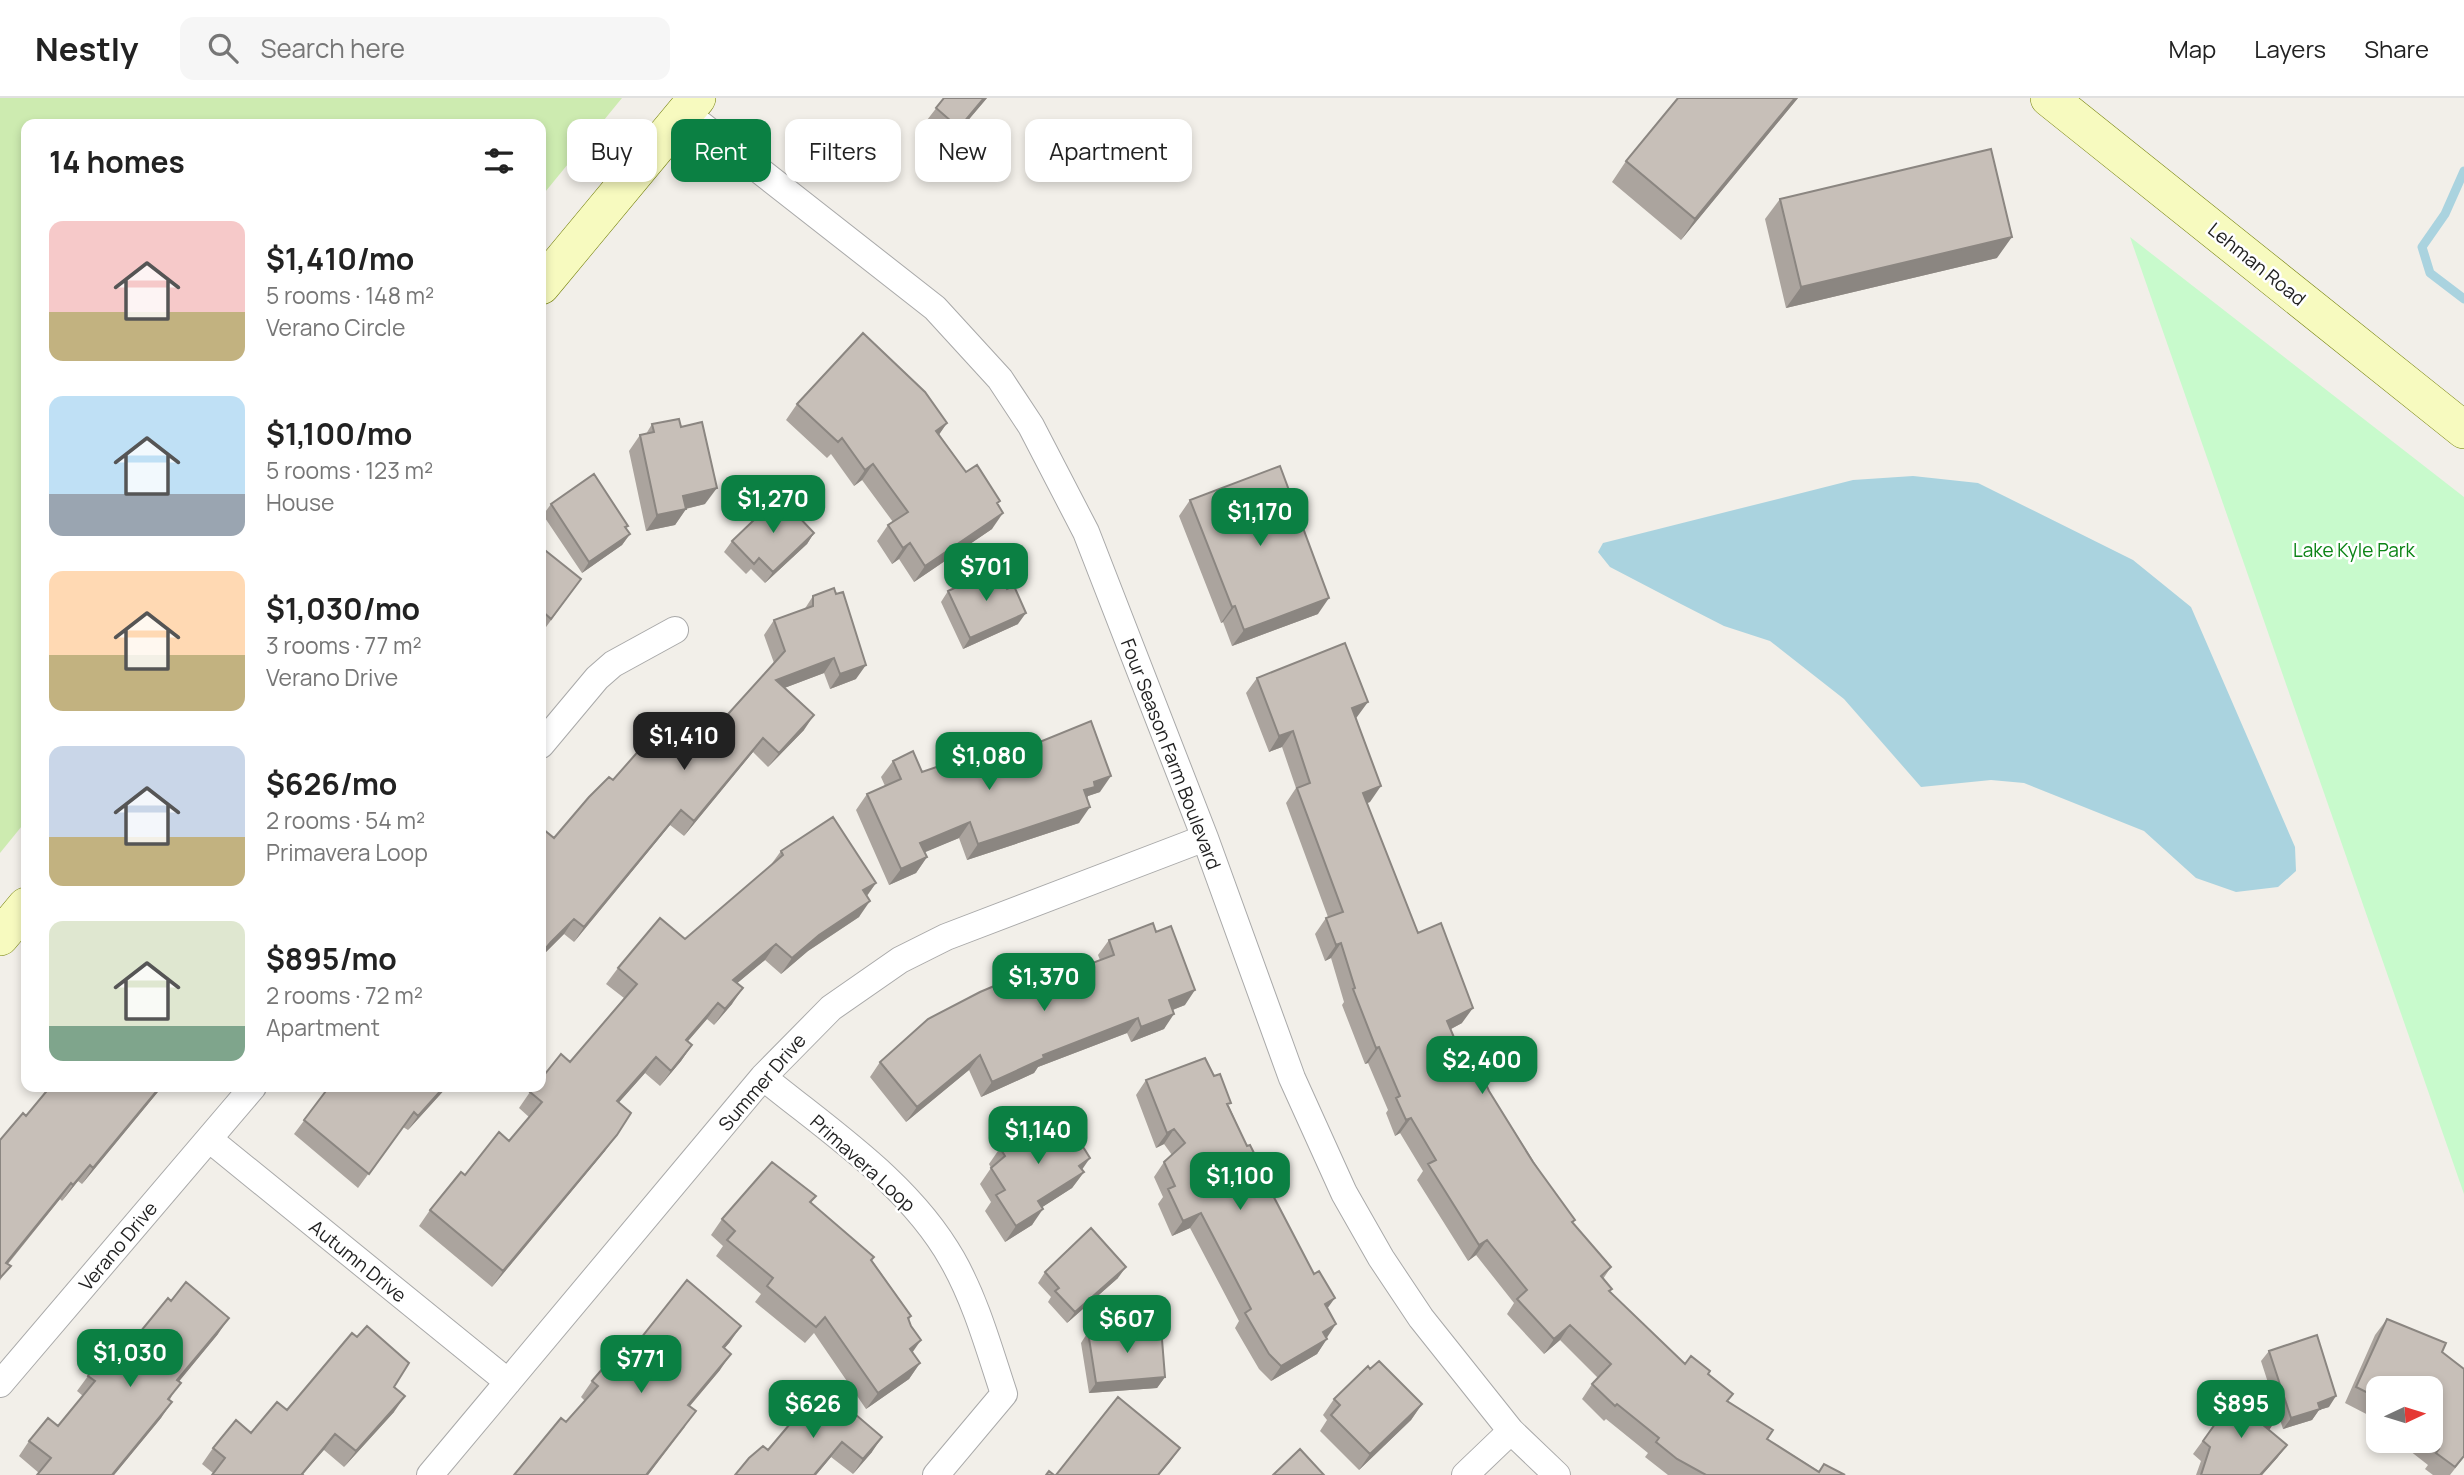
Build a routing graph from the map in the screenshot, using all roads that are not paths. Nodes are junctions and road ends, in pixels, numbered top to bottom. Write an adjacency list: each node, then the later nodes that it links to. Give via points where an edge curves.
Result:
1 (2049, 98): 4 (street, Lehman Road)
2 (691, 105): 3 (street); 7 (street, Four Season Farm Boulevard, via 935,308 1000,379 1031,426 1086,532)
3 (546, 280)
4 (2464, 430)
5 (675, 630): 6 (street, via 605,671)
6 (546, 739)
7 (1205, 838): 10 (street, Summer Drive, via 995,918 900,960 831,1008); 15 (street, Four Season Farm Boulevard, via 1293,1078 1344,1193 1420,1318)
8 (21, 912): 9 (street)
9 (0, 937)
10 (763, 1077): 13 (street, Summer Drive); 17 (street, Primavera Loop, via 871,1165 930,1224 974,1304 1004,1394)
11 (249, 1092): 12 (street, Verano Drive)
12 (209, 1139): 13 (street, Autumn Drive); 14 (street, Verano Drive)
13 (508, 1382): 16 (street, Summer Drive)
14 (0, 1384)
15 (1511, 1431): 18 (street); 19 (street, Four Season Farm Boulevard)
16 (430, 1475)
17 (936, 1475)
18 (1465, 1475)
19 (1557, 1475)

